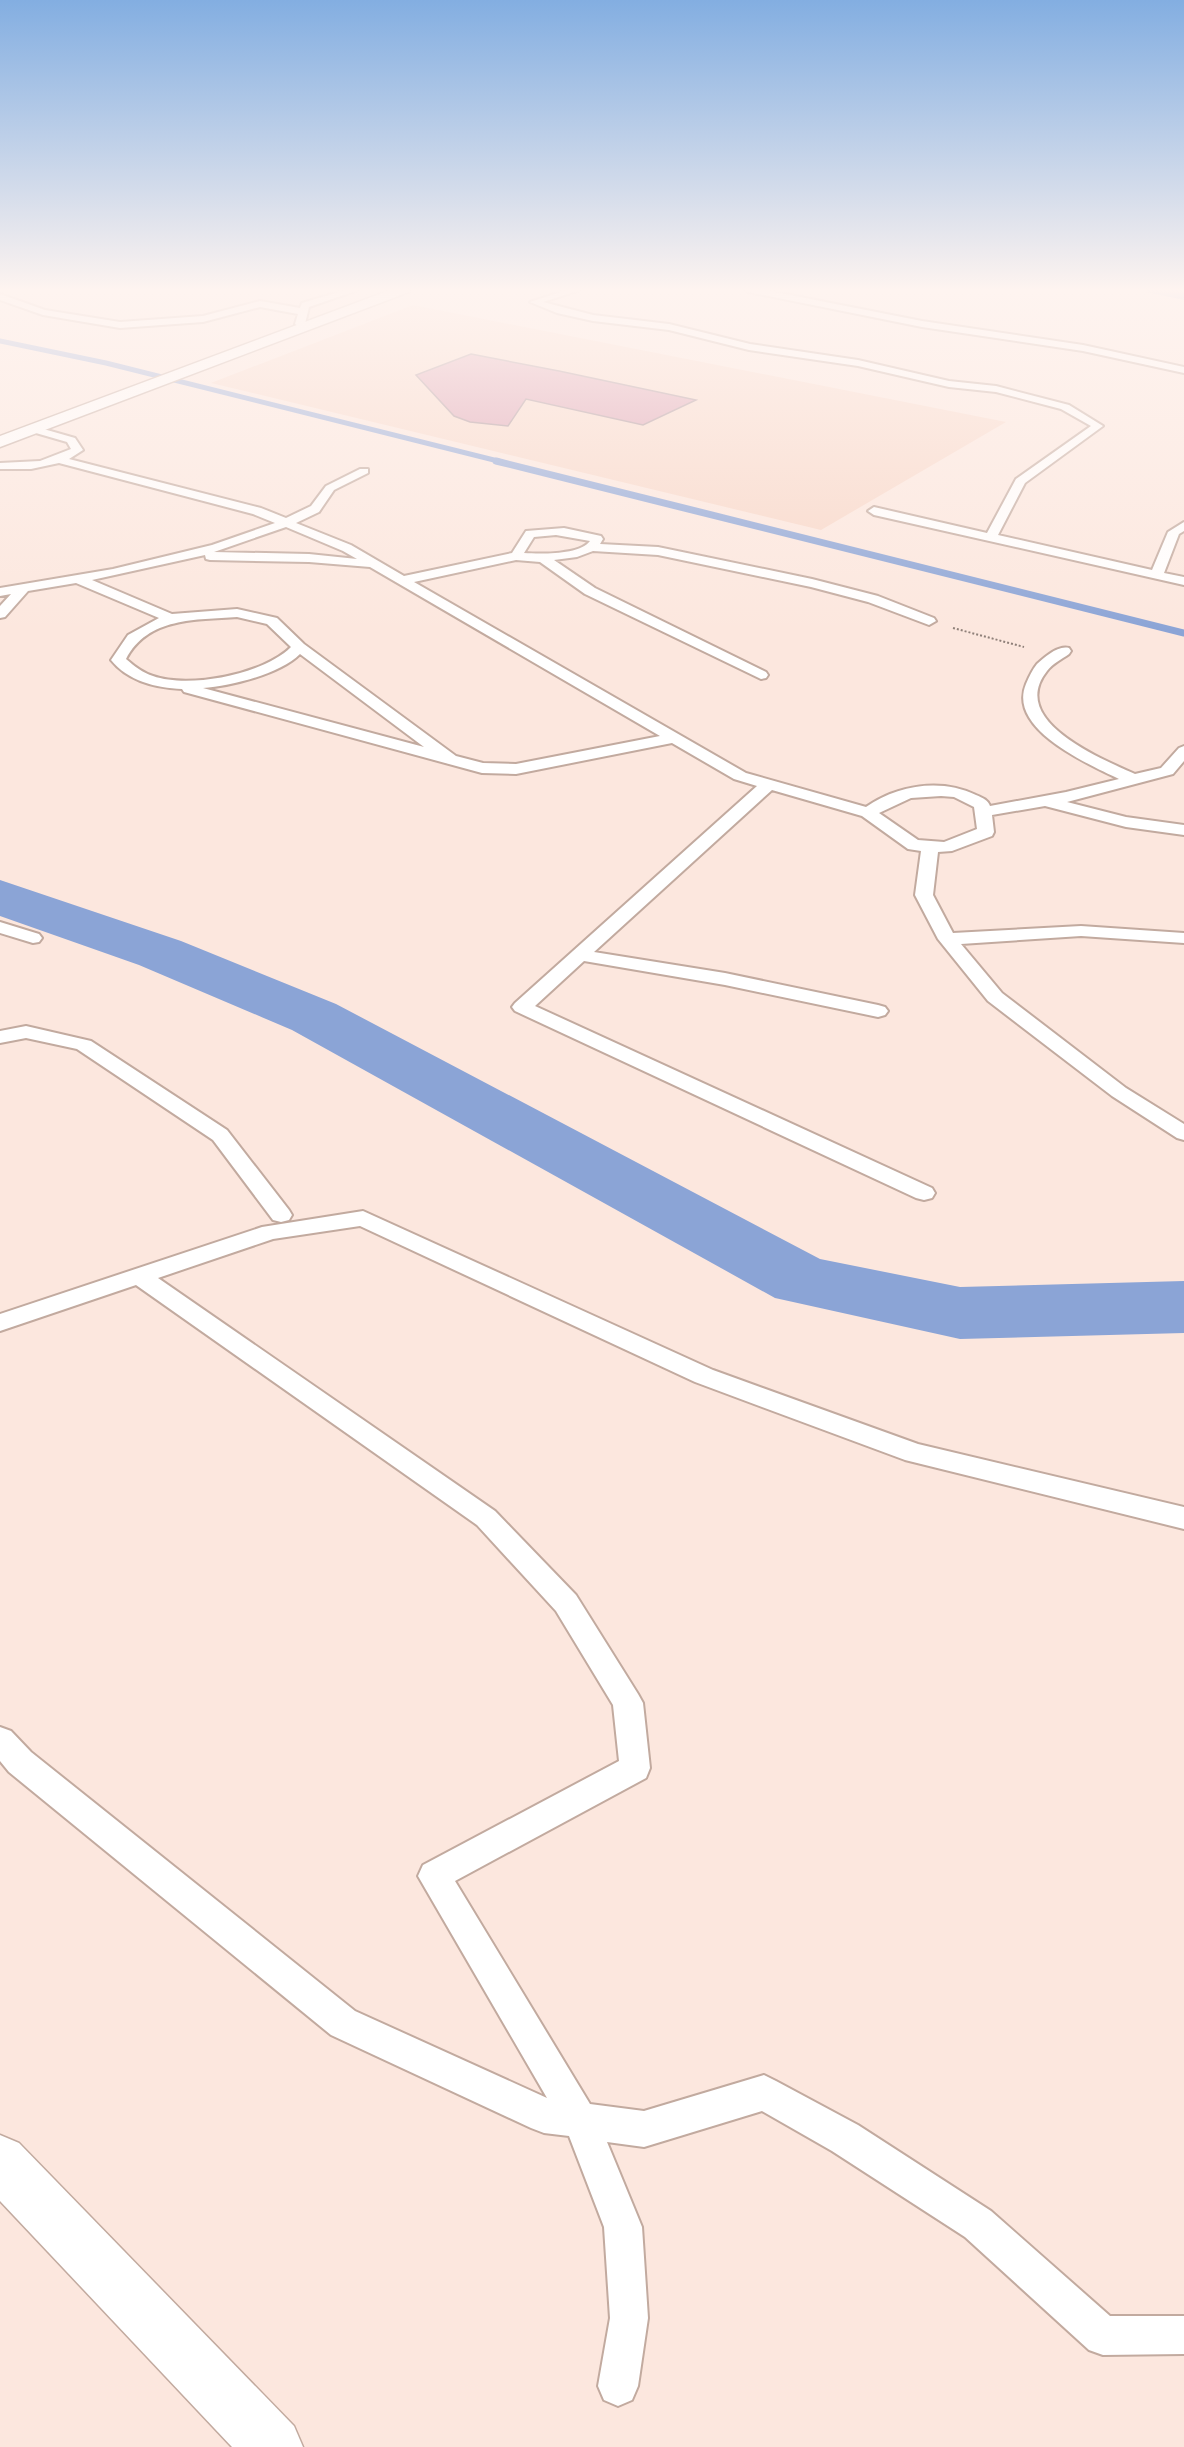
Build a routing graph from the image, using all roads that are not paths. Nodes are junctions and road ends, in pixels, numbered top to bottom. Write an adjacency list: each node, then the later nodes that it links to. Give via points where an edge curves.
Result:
1 (100, 403): 3 (main road)
2 (1050, 403): 11 (lane, via 1098,426 1020,480)
3 (33, 429): 4 (main road); 5 (lane, via 71,441 76,450)
4 (0, 442)
5 (61, 460): 6 (lane); 9 (lane, via 257,511)
6 (0, 466)
7 (364, 471): 9 (lane, via 330,488 315,509)
8 (874, 511): 11 (lane)
9 (286, 523): 15 (lane, via 216,548); 16 (lane)
10 (1184, 526): 17 (lane, via 1174,532)
11 (991, 537): 17 (lane)
12 (592, 547): 13 (lane, via 597,539 553,529 530,534); 14 (lane); 25 (lane, via 658,551 801,580 873,599)
13 (516, 556): 14 (lane); 19 (lane)
14 (543, 558): 28 (lane, via 591,591)
15 (164, 560): 16 (lane, via 263,556); 18 (lane)
16 (377, 565): 19 (lane)
17 (1157, 574): 20 (lane)
18 (78, 579): 21 (lane); 24 (lane)
19 (403, 580): 30 (lane)
20 (1184, 581)
21 (23, 589): 22 (lane); 23 (lane)
22 (0, 592)
23 (0, 614)
24 (170, 618): 26 (lane, via 237,614 272,621); 29 (lane, via 143,629 126,643 118,660 129,672)
25 (929, 621)
26 (299, 647): 29 (lane, via 284,661 250,674); 32 (lane)
27 (1060, 654): 33 (lane, via 1039,671 1029,693 1034,717 1065,745)
28 (761, 675)
29 (175, 686): 32 (lane)
30 (674, 738): 32 (lane, via 516,769 482,768); 34 (lane, via 740,776)
31 (1184, 751): 33 (lane, via 1167,771)
32 (450, 759)
33 (1134, 780): 35 (lane)
34 (769, 784): 37 (lane); 44 (lane)
35 (1045, 801): 36 (lane); 38 (lane, via 1126,822)
36 (983, 812): 37 (lane, via 982,804 953,792 914,792 881,803); 39 (lane, via 986,832 946,847)
37 (868, 813): 39 (lane, via 914,845)
38 (1184, 830)
39 (930, 846): 43 (lane, via 924,895)
40 (0, 927): 41 (lane)
41 (33, 938)
42 (1184, 938): 43 (lane, via 1081,931)
43 (947, 939): 47 (lane, via 995,997 1119,1092)
44 (579, 955): 45 (lane, via 725,979); 48 (lane, via 522,1007)
45 (878, 1011)
46 (0, 1037): 49 (lane, via 26,1032 84,1045 220,1135)
47 (1184, 1133)
48 (924, 1193)
49 (281, 1215)
50 (139, 1276): 51 (lane); 52 (lane, via 270,1232 363,1218 704,1376 914,1453); 54 (lane, via 486,1518 566,1603 628,1703 634,1768 434,1876)
51 (0, 1323)
52 (1184, 1518)
53 (0, 1740): 54 (lane, via 20,1762 343,2023 544,2115)
54 (580, 2120): 56 (lane, via 644,2129 764,2093 845,2138 978,2224 1103,2336); 57 (lane, via 623,2226 628,2318)
55 (0, 2162): 58 (main road)
56 (1177, 2341)
57 (618, 2386)
58 (273, 2447)

